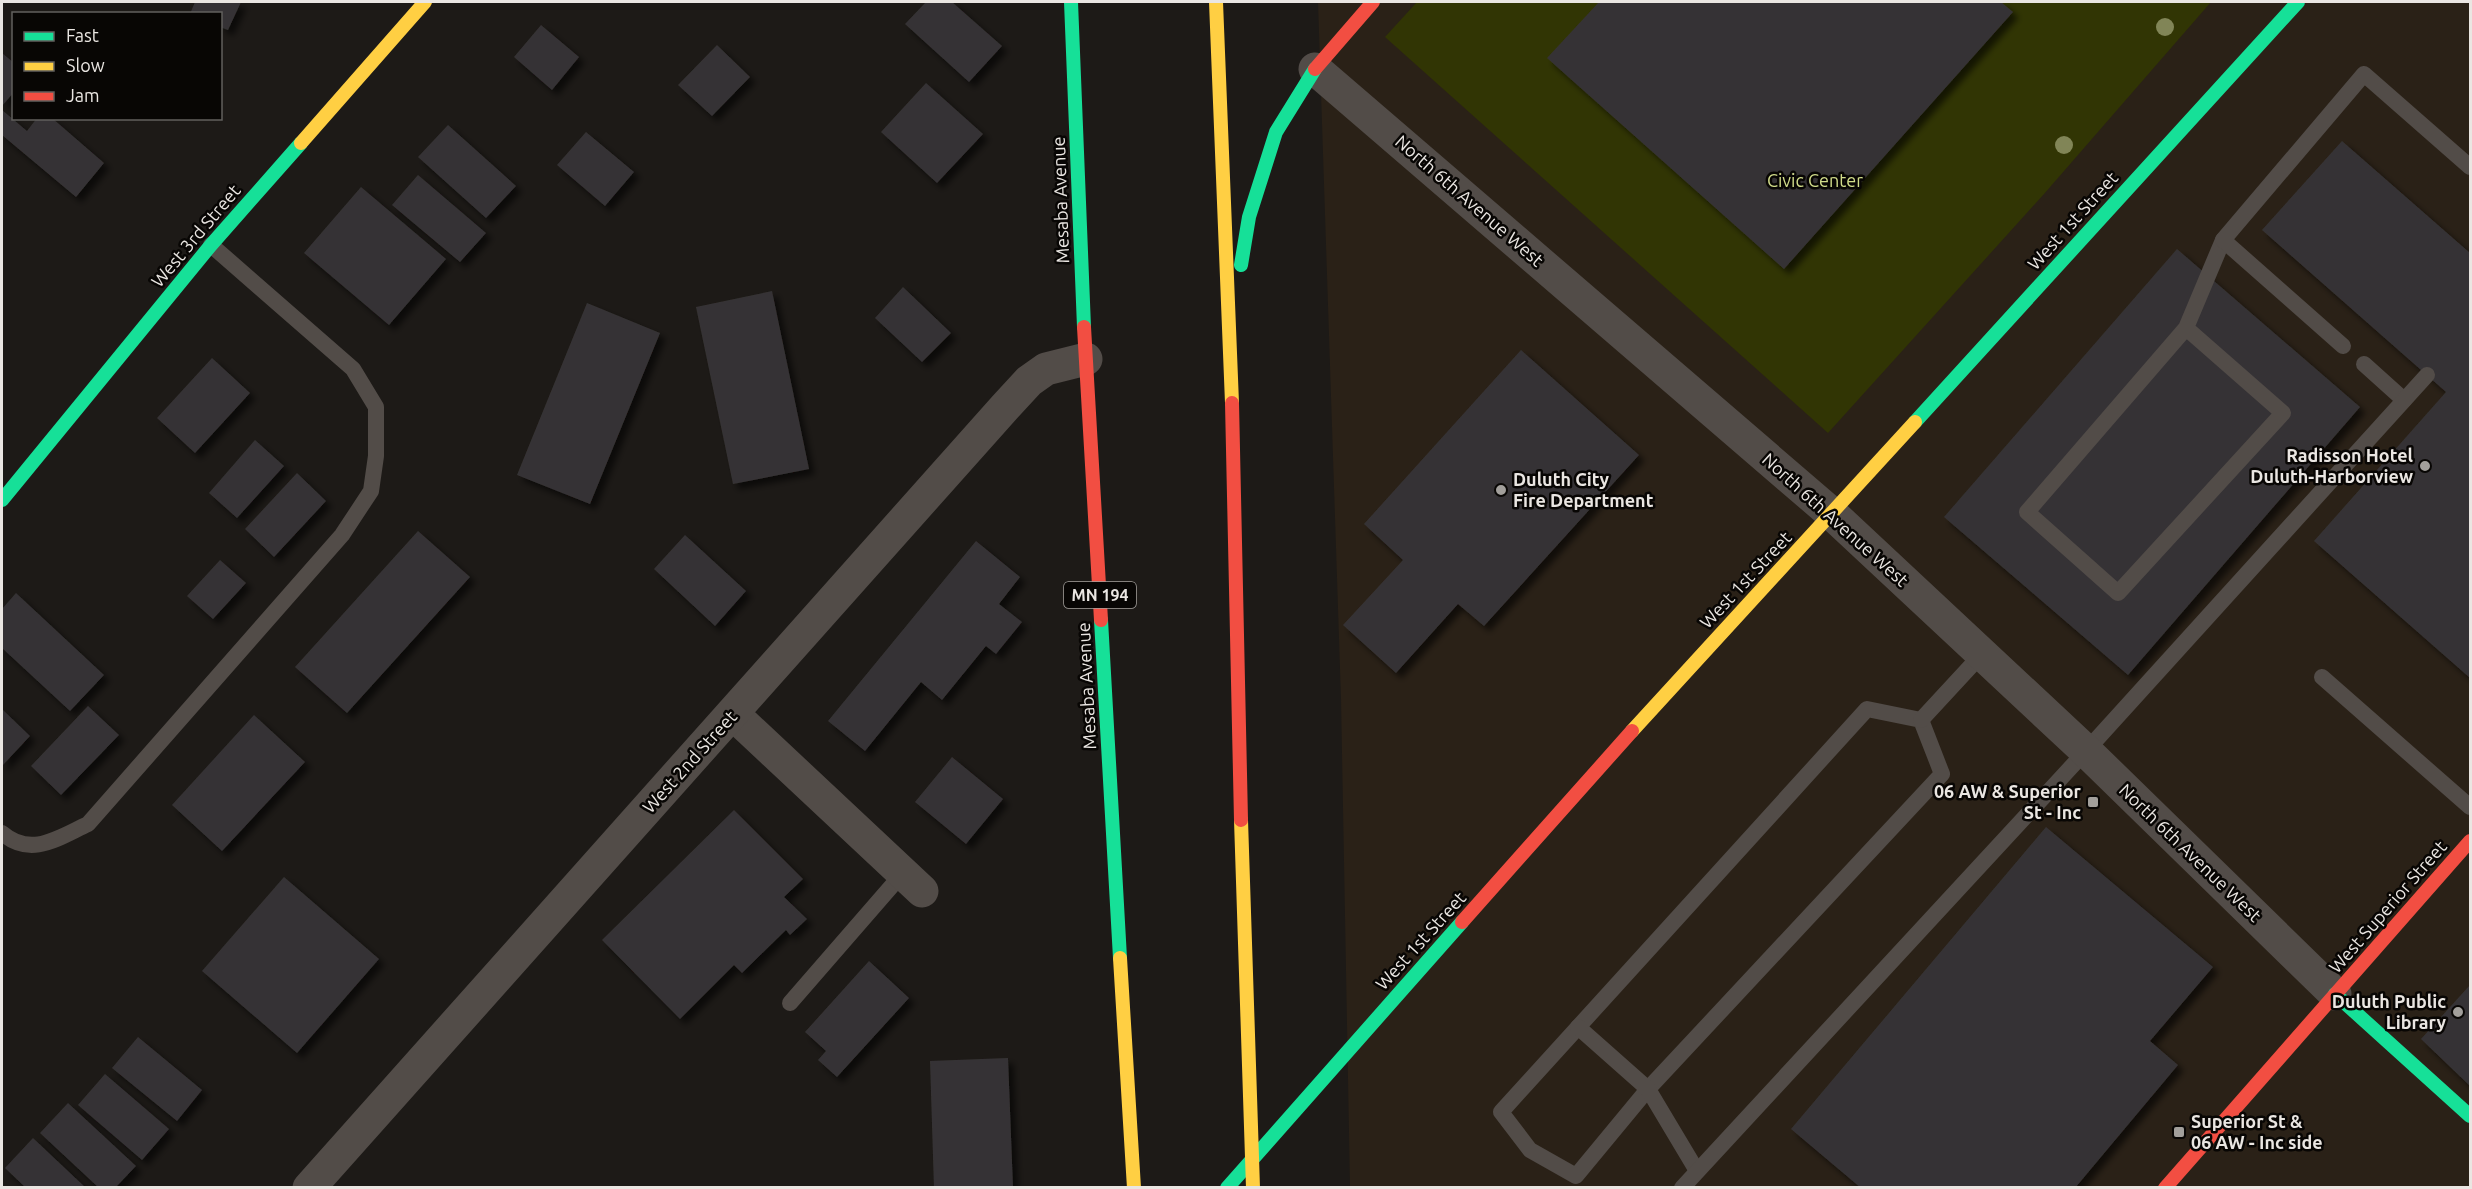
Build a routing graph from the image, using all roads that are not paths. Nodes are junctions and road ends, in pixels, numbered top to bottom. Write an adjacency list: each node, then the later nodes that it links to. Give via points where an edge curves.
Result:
1 (425, 2): 9 (main road, West 3rd Street)
2 (1071, 2): 13 (main road, Mesaba Avenue / MN 194)
3 (1216, 2): 10 (main road)
4 (1373, 2): 6 (main road)
5 (2298, 2): 18 (main road, West 1st Street)
6 (1315, 69): 10 (main road, via 1276,132 1249,217); 18 (street, North 6th Avenue West)
7 (2470, 167): 8 (lane, via 2364,74)
8 (2223, 240): 11 (lane); 12 (lane)
9 (211, 244): 17 (main road, West 3rd Street); 25 (lane, via 353,369 376,406 371,491 342,535 88,824 43,846 13,842)
10 (1230, 326): 33 (main road)
11 (2186, 328): 11 (lane, via 2027,512 2118,593 2283,413)
12 (2343, 346)
13 (1086, 359): 21 (street, West 2nd Street, via 1046,369 1029,381); 36 (main road, Mesaba Avenue / MN 194)
14 (2364, 364): 16 (lane)
15 (2427, 375): 16 (lane)
16 (2404, 400): 23 (lane)
17 (2, 500)
18 (1831, 513): 19 (street, North 6th Avenue West); 33 (main road, West 1st Street)
19 (1982, 654): 22 (lane); 23 (street, North 6th Avenue West)
20 (2322, 677): 24 (lane)
21 (733, 714): 27 (street); 35 (street, West 2nd Street)
22 (1921, 720): 30 (lane, via 1867,709); 31 (lane, via 1942,774)
23 (2086, 751): 28 (street, North 6th Avenue West); 34 (lane)
24 (2470, 807)
25 (2, 833)
26 (2470, 841): 28 (main road, West Superior Street)
27 (913, 882): 29 (lane)
28 (2335, 994): 32 (main road); 40 (main road, West Superior Street)
29 (790, 1003)
30 (1578, 1028): 31 (lane); 31 (lane, via 1501,1112 1530,1150 1576,1176)
31 (1648, 1089): 34 (lane)
32 (2470, 1116)
33 (1252, 1159): 37 (main road, West 1st Street); 38 (main road)
34 (1697, 1171): 39 (lane)
35 (309, 1188)
36 (1134, 1188)
37 (1227, 1188)
38 (1253, 1188)
39 (1682, 1188)
40 (2165, 1188)

